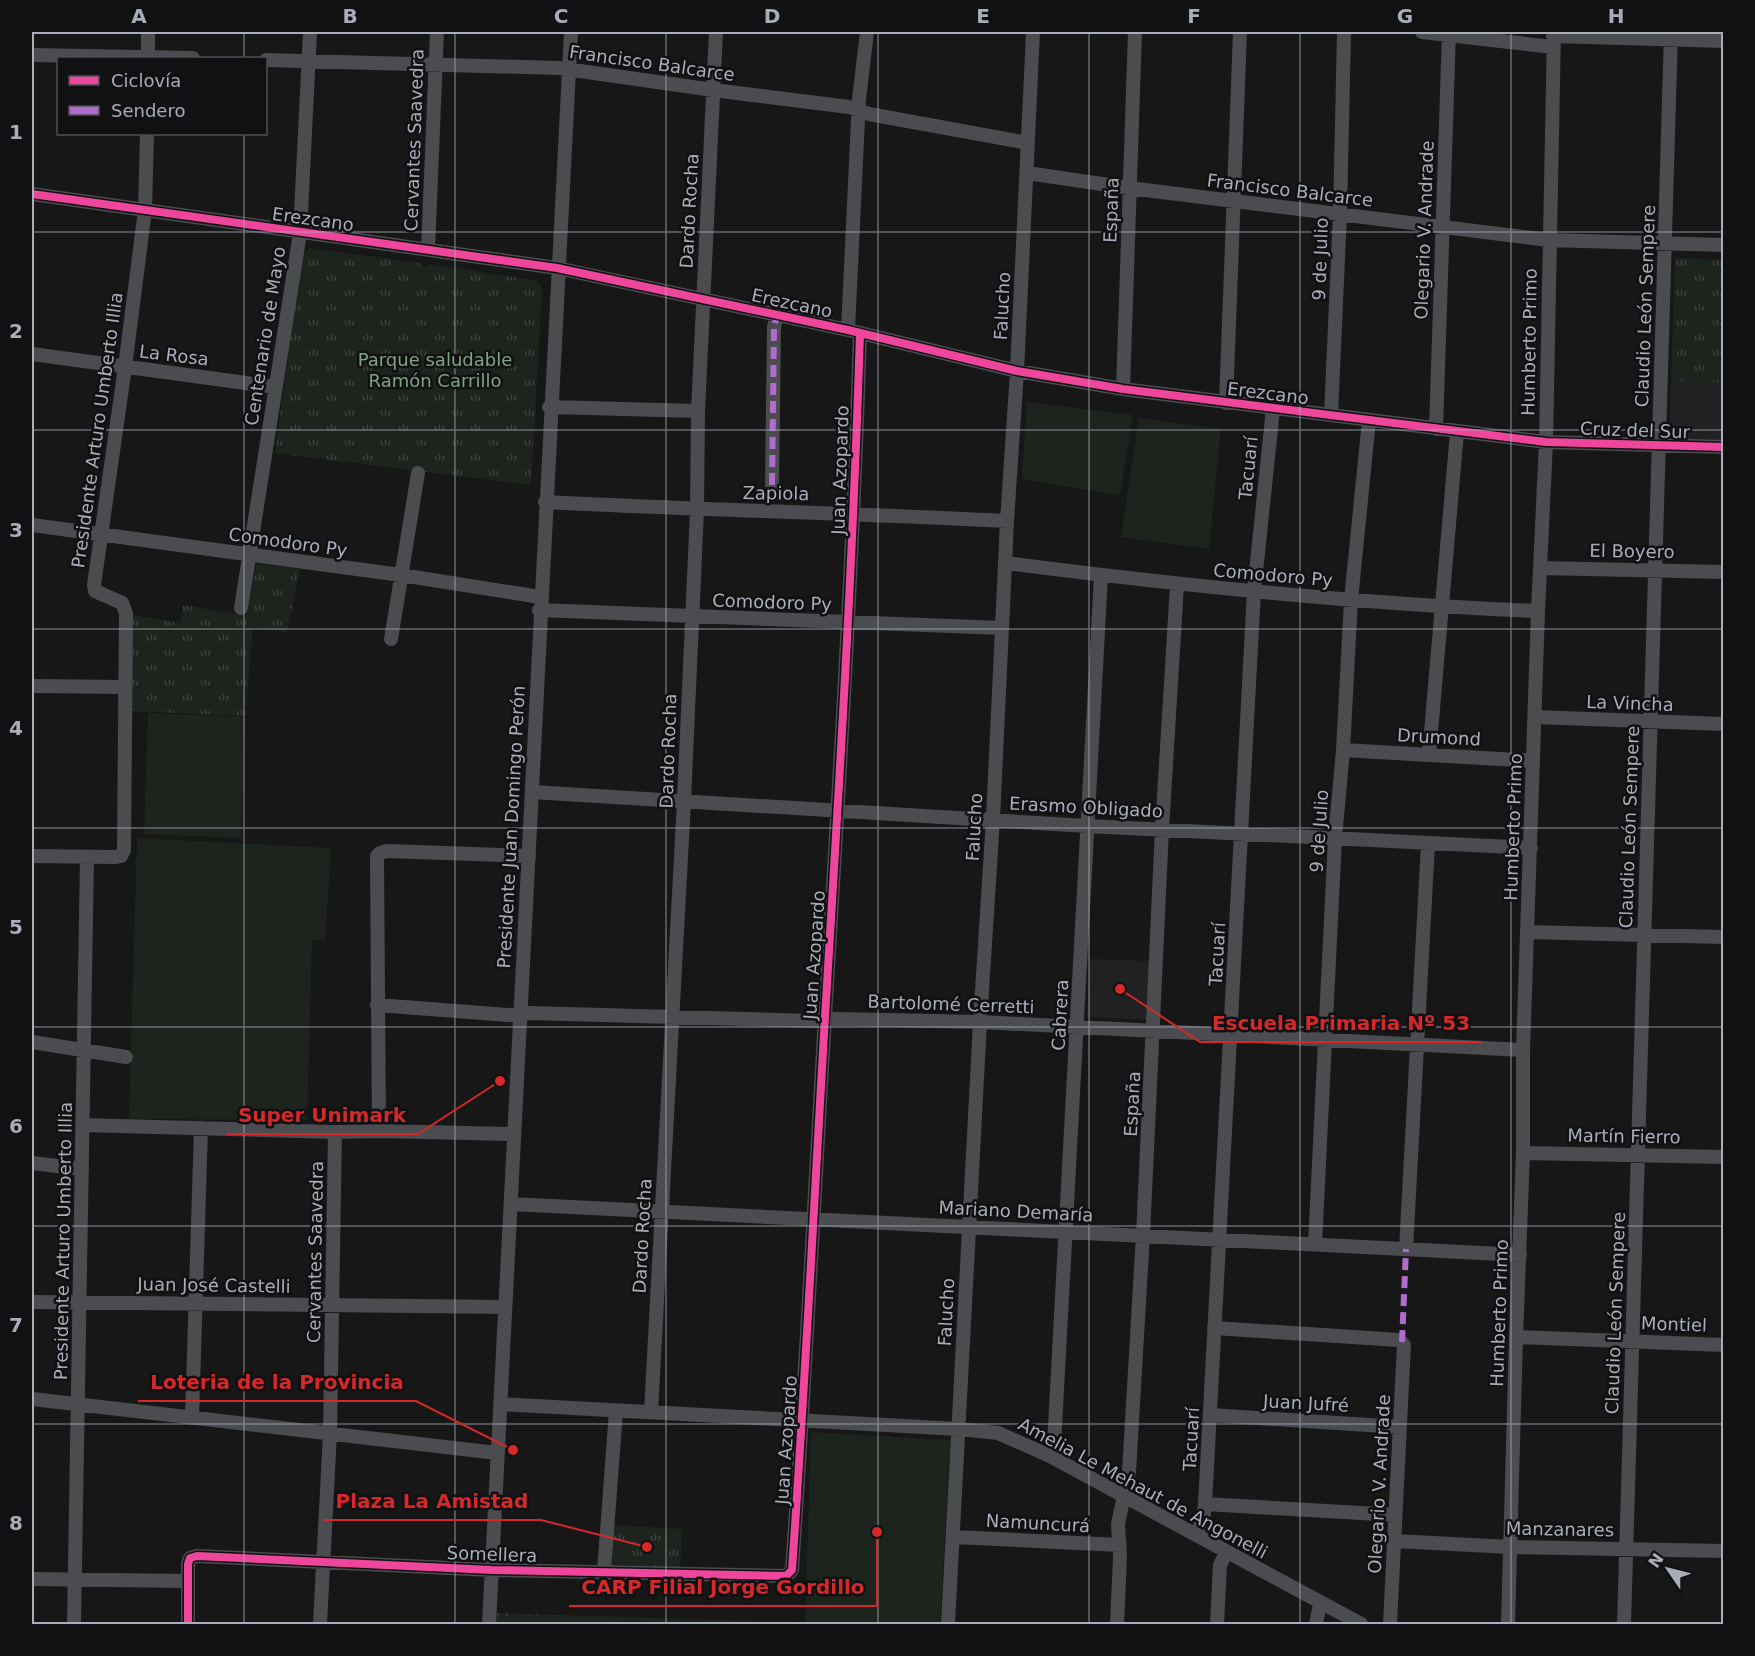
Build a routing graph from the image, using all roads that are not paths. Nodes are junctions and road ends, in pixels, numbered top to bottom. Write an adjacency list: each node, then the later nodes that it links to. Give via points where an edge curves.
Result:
1 (148, 32): 18 (street)
2 (310, 32): 20 (street, Centenario de Mayo)
3 (436, 32): 21 (street, Cervantes Saavedra)
4 (571, 32): 22 (street, Presidente Juan Domingo Perón)
5 (716, 32): 23 (street, Dardo Rocha)
6 (867, 32): 24 (street, Juan Azopardo)
7 (1033, 32): 26 (street, Falucho)
8 (1135, 32): 28 (street, España)
9 (1240, 32): 30 (street)
10 (1344, 32): 32 (street, 9 de Julio)
11 (1422, 32): 12 (street)
12 (1449, 33): 14 (street); 33 (street, Olegario V. Andrade)
13 (1671, 35): 14 (street); 15 (street); 36 (street, Claudio León Sempere)
14 (1553, 38): 35 (street, Humberto Primo)
15 (1724, 41)
16 (32, 55): 17 (street)
17 (109, 57)
18 (148, 57)
19 (267, 60): 20 (street, Francisco Balcarce)
20 (309, 62): 21 (street, Francisco Balcarce); 34 (street, Centenario de Mayo)
21 (435, 64): 22 (street, Francisco Balcarce); 38 (street, Cervantes Saavedra)
22 (569, 69): 23 (street, Francisco Balcarce); 39 (street, Presidente Juan Domingo Perón)
23 (713, 90): 24 (street, Francisco Balcarce); 40 (street, Dardo Rocha)
24 (859, 111): 26 (street, Francisco Balcarce); 42 (street, Juan Azopardo)
25 (147, 135): 31 (street, Presidente Arturo Umberto Illia)
26 (1028, 143): 27 (street, Falucho)
27 (1027, 173): 28 (street, Francisco Balcarce); 45 (street, Falucho)
28 (1129, 188): 30 (street, Francisco Balcarce); 47 (street, España)
29 (32, 195): 31 (street, Erezcano)
30 (1234, 201): 32 (street, Francisco Balcarce); 48 (street)
31 (145, 210): 34 (street, Erezcano); 44 (street, Presidente Arturo Umberto Illia)
32 (1340, 214): 33 (street, Francisco Balcarce); 52 (street, 9 de Julio)
33 (1442, 228): 35 (street, Francisco Balcarce); 54 (street, Olegario V. Andrade)
34 (300, 233): 38 (street, Erezcano); 46 (street, Centenario de Mayo)
35 (1548, 240): 36 (street, Francisco Balcarce); 56 (street, Humberto Primo)
36 (1665, 243): 37 (street, Francisco Balcarce); 57 (street, Claudio León Sempere)
37 (1724, 245)
38 (428, 249): 39 (street, Erezcano)
39 (557, 268): 40 (street, Erezcano); 49 (street, Presidente Juan Domingo Perón)
40 (703, 299): 41 (street, Erezcano); 51 (street, Dardo Rocha)
41 (777, 315): 42 (street, Erezcano); 60 (street)
42 (854, 332): 45 (street, Erezcano); 63 (street, Juan Azopardo)
43 (32, 354): 44 (street, La Rosa)
44 (125, 367): 46 (street, La Rosa); 66 (street, Presidente Arturo Umberto Illia)
45 (1017, 371): 47 (street, Erezcano); 64 (street, Falucho)
46 (275, 387): 67 (street, Centenario de Mayo)
47 (1123, 389): 48 (street, Erezcano)
48 (1226, 403): 50 (street, Erezcano)
49 (549, 407): 51 (street); 61 (street, Presidente Juan Domingo Perón)
50 (1273, 409): 52 (street, Erezcano); 75 (street, Tacuarí)
51 (698, 411): 62 (street, Dardo Rocha)
52 (1331, 415): 53 (street, Erezcano)
53 (1369, 420): 54 (street, Erezcano); 76 (street, 9 de Julio)
54 (1436, 429): 55 (street, Erezcano)
55 (1457, 432): 56 (street, Erezcano); 78 (street)
56 (1546, 442): 57 (street, Cruz del Sur); 69 (street, Humberto Primo)
57 (1659, 445): 58 (street, Cruz del Sur); 70 (street, Claudio León Sempere)
58 (1724, 447)
59 (418, 473): 72 (street)
60 (772, 485)
61 (545, 502): 62 (street, Zapiola); 77 (street, Presidente Juan Domingo Perón)
62 (697, 510): 63 (street, Zapiola); 81 (street, Dardo Rocha)
63 (854, 513): 64 (street, Zapiola); 82 (street, Juan Azopardo)
64 (1007, 521): 68 (street, Falucho)
65 (32, 525): 66 (street, Comodoro Py)
66 (102, 536): 67 (street, Comodoro Py); 86 (street, Presidente Arturo Umberto Illia, via 94,585 95,591 122,603 125,609)
67 (250, 555): 72 (street, Comodoro Py); 79 (street, Centenario de Mayo)
68 (1006, 563): 73 (street, Comodoro Py); 83 (street, Falucho)
69 (1540, 568): 70 (street, El Boyero); 80 (street, Humberto Primo)
70 (1655, 569): 71 (street, El Boyero); 88 (street, Claudio León Sempere)
71 (1724, 572)
72 (401, 575): 77 (street, Comodoro Py); 84 (street)
73 (1101, 575): 74 (street, Comodoro Py); 97 (street, Cabrera)
74 (1177, 585): 75 (street, Comodoro Py); 98 (street, España)
75 (1254, 591): 76 (street, Comodoro Py); 99 (street, Tacuarí)
76 (1351, 600): 78 (street, Comodoro Py); 90 (street, 9 de Julio)
77 (540, 603): 81 (street, Comodoro Py); 93 (street, Presidente Juan Domingo Perón)
78 (1443, 607): 80 (street, Comodoro Py); 91 (street)
79 (242, 608)
80 (1538, 611): 87 (street, Humberto Primo)
81 (692, 616): 82 (street, Comodoro Py); 94 (street, Dardo Rocha)
82 (847, 623): 83 (street, Comodoro Py); 95 (street, Juan Azopardo)
83 (1002, 628): 96 (street, Falucho)
84 (391, 639)
85 (32, 686): 86 (street)
86 (125, 687): 105 (street, Presidente Arturo Umberto Illia, via 124,850 121,856)
87 (1535, 717): 88 (street, La Vincha); 92 (street, Humberto Primo)
88 (1651, 722): 89 (street, La Vincha); 107 (street, Claudio León Sempere)
89 (1724, 724)
90 (1343, 750): 91 (street, Drumond); 100 (street, 9 de Julio)
91 (1429, 755): 92 (street, Drumond)
92 (1533, 761): 102 (street, Humberto Primo)
93 (532, 792): 94 (street, Erasmo Obligado); 104 (street, Presidente Juan Domingo Perón)
94 (684, 801): 95 (street, Erasmo Obligado); 111 (street, Dardo Rocha)
95 (839, 810): 96 (street, Erasmo Obligado); 112 (street, Juan Azopardo)
96 (993, 819): 97 (street, Erasmo Obligado); 113 (street, Falucho)
97 (1087, 826): 98 (street, Erasmo Obligado); 114 (street, Cabrera)
98 (1162, 830): 99 (street, Erasmo Obligado); 115 (street, España)
99 (1240, 833): 100 (street, Erasmo Obligado); 116 (street, Tacuarí)
100 (1335, 838): 101 (street, Erasmo Obligado); 118 (street, 9 de Julio)
101 (1428, 844): 102 (street, Erasmo Obligado); 119 (street)
102 (1531, 848): 106 (street, Humberto Primo)
103 (32, 856): 105 (street)
104 (529, 856): 109 (street, via 387,850 380,853); 110 (street, Presidente Juan Domingo Perón)
105 (87, 857): 121 (street, Presidente Arturo Umberto Illia)
106 (1527, 932): 107 (street); 120 (street, Humberto Primo)
107 (1644, 934): 108 (street); 129 (street, Claudio León Sempere)
108 (1724, 937)
109 (377, 1005): 110 (street, Bartolomé Cerretti); 125 (street)
110 (520, 1014): 111 (street, Bartolomé Cerretti); 127 (street, Presidente Juan Domingo Perón)
111 (672, 1016): 112 (street, Bartolomé Cerretti); 134 (street, Dardo Rocha)
112 (825, 1019): 113 (street, Bartolomé Cerretti); 135 (street, Juan Azopardo)
113 (980, 1023): 114 (street, Bartolomé Cerretti); 136 (street, Falucho)
114 (1077, 1027): 115 (street, Bartolomé Cerretti); 137 (street, Cabrera)
115 (1153, 1032): 116 (street, Bartolomé Cerretti); 138 (street, España)
116 (1231, 1036): 118 (street, Bartolomé Cerretti); 139 (street, Tacuarí)
117 (32, 1042): 121 (street)
118 (1325, 1042): 119 (street, Bartolomé Cerretti); 140 (street, 9 de Julio)
119 (1418, 1046): 120 (street, Bartolomé Cerretti); 141 (street)
120 (1523, 1050): 128 (street, Humberto Primo)
121 (85, 1051): 122 (street); 123 (street, Presidente Arturo Umberto Illia)
122 (126, 1058)
123 (83, 1125): 124 (street); 132 (street, Presidente Arturo Umberto Illia)
124 (201, 1128): 126 (street); 145 (street)
125 (379, 1131): 126 (street); 127 (street)
126 (336, 1132): 146 (street, Cervantes Saavedra)
127 (514, 1134): 133 (street, Presidente Juan Domingo Perón)
128 (1523, 1153): 129 (street, Martín Fierro); 142 (street, Humberto Primo)
129 (1638, 1154): 130 (street, Martín Fierro); 150 (street, Claudio León Sempere)
130 (1724, 1157)
131 (32, 1163): 132 (street)
132 (82, 1168): 144 (street, Presidente Arturo Umberto Illia)
133 (511, 1204): 134 (street, Mariano Demaría); 147 (street, Presidente Juan Domingo Perón)
134 (661, 1212): 135 (street, Mariano Demaría); 156 (street, Dardo Rocha)
135 (814, 1220): 136 (street, Mariano Demaría); 159 (street, Juan Azopardo)
136 (968, 1226): 137 (street, Mariano Demaría); 161 (street, Falucho)
137 (1067, 1232): 138 (street, Mariano Demaría); 164 (street, Cabrera, via 1054,1444)
138 (1143, 1235): 139 (street, Mariano Demaría); 165 (street, España, via 1129,1472)
139 (1218, 1240): 140 (street, Mariano Demaría); 148 (street, Tacuarí)
140 (1315, 1244): 141 (street, Mariano Demaría)
141 (1406, 1249): 142 (street, Mariano Demaría)
142 (1520, 1255): 149 (street, Humberto Primo)
143 (32, 1302): 144 (street, Juan José Castelli)
144 (79, 1302): 145 (street, Juan José Castelli); 153 (street, Presidente Arturo Umberto Illia)
145 (195, 1302): 146 (street, Juan José Castelli); 158 (street)
146 (333, 1305): 147 (street, Juan José Castelli); 162 (street, Cervantes Saavedra)
147 (505, 1307): 154 (street, Presidente Juan Domingo Perón)
148 (1214, 1328): 157 (street, Tacuarí); 160 (street, Olegario V. Andrade, via 1399,1340 1404,1345)
149 (1516, 1336): 150 (street, Montiel); 172 (street, Humberto Primo)
150 (1632, 1341): 151 (street, Montiel); 173 (street, Claudio León Sempere)
151 (1724, 1345)
152 (32, 1399): 153 (street)
153 (78, 1404): 158 (street); 181 (street, Presidente Arturo Umberto Illia)
154 (501, 1404): 155 (street, Amelia Le Mehaut de Angonelli); 163 (street, Presidente Juan Domingo Perón)
155 (616, 1411): 156 (street, Amelia Le Mehaut de Angonelli); 178 (street)
156 (651, 1412): 159 (street, Amelia Le Mehaut de Angonelli)
157 (1210, 1415): 160 (street, Juan Jufré); 166 (street, Tacuarí)
158 (192, 1418): 162 (street)
159 (803, 1421): 161 (street, Amelia Le Mehaut de Angonelli); 179 (street, Juan Azopardo, via 792,1570)
160 (1400, 1426): 167 (street, Olegario V. Andrade)
161 (959, 1429): 164 (street, Amelia Le Mehaut de Angonelli, via 998,1433); 169 (street, Falucho)
162 (330, 1433): 163 (street); 176 (street, Cervantes Saavedra)
163 (497, 1453): 177 (street, Presidente Juan Domingo Perón)
164 (1050, 1456): 165 (street, Amelia Le Mehaut de Angonelli)
165 (1124, 1496): 168 (street, Amelia Le Mehaut de Angonelli); 171 (street, España, via 1118,1524)
166 (1205, 1504): 167 (street); 168 (street, Tacuarí)
167 (1395, 1515): 170 (street, Olegario V. Andrade)
168 (1196, 1536): 175 (street, Amelia Le Mehaut de Angonelli)
169 (953, 1537): 171 (street, Namuncurá); 188 (street, Falucho)
170 (1395, 1541): 172 (street, Manzanares); 193 (street, Olegario V. Andrade)
171 (1120, 1545): 189 (street, España)
172 (1510, 1547): 173 (street, Manzanares); 194 (street, Humberto Primo)
173 (1626, 1549): 174 (street, Manzanares); 195 (street, Claudio León Sempere)
174 (1724, 1551)
175 (1226, 1553): 183 (street, Amelia Le Mehaut de Angonelli); 190 (street, via 1220,1565)
176 (323, 1562): 177 (street, Somellera); 182 (street, Somellera, via 197,1556 190,1558); 186 (street, Cervantes Saavedra)
177 (492, 1570): 178 (street, Somellera); 187 (street, Presidente Juan Domingo Perón)
178 (604, 1571): 179 (street, Somellera)
179 (786, 1576)
180 (32, 1579): 181 (street)
181 (75, 1579): 182 (street); 184 (street, Presidente Arturo Umberto Illia)
182 (187, 1581): 185 (street)
183 (1320, 1604): 191 (street); 192 (street, Amelia Le Mehaut de Angonelli)
184 (74, 1624)
185 (188, 1624)
186 (320, 1624)
187 (489, 1624)
188 (948, 1624)
189 (1117, 1624)
190 (1216, 1624)
191 (1316, 1624)
192 (1361, 1624)
193 (1390, 1624)
194 (1508, 1624)
195 (1624, 1624)

